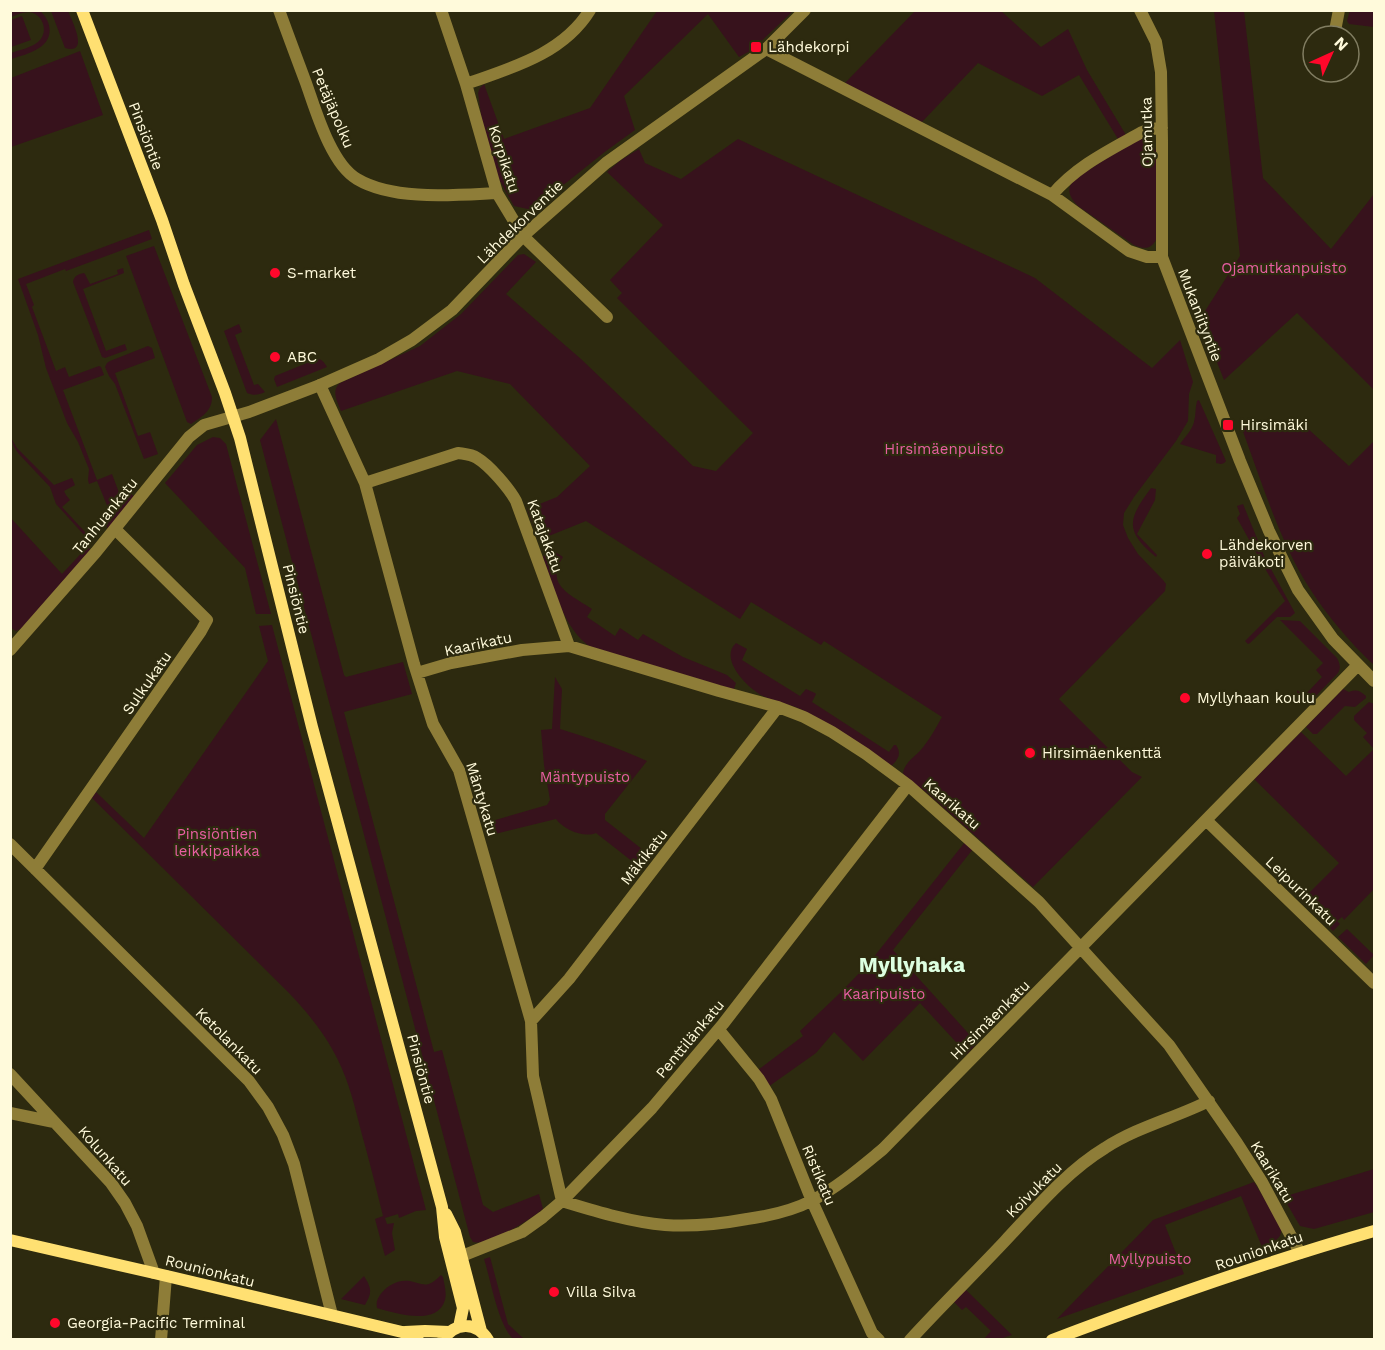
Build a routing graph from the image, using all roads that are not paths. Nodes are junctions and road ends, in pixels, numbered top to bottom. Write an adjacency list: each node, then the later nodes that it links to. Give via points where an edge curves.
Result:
1 (82, 10): 16 (main road, Pinsiöntie)
2 (279, 10): 10 (street, Petäjäpolku, via 333,150 356,178 396,192)
3 (441, 10): 8 (street, Korpikatu)
4 (590, 10): 8 (street, via 562,42 530,61)
5 (805, 10): 7 (street, Lähdekorventie)
6 (1140, 10): 9 (street, Ojamutka, via 1156,42)
7 (766, 49): 11 (street, Mukaniityntie); 12 (street, Lähdekorventie, via 606,163)
8 (466, 84): 10 (street, Korpikatu)
9 (1162, 128): 11 (street, via 1142,132 1084,165); 13 (street, Ojamutka)
10 (497, 193): 12 (street, Korpikatu)
11 (1052, 195): 13 (street, Mukaniityntie, via 1129,251 1147,257)
12 (523, 236): 14 (street, Korpikatu); 15 (street, Lähdekorventie, via 439,321 396,350)
13 (1162, 256): 21 (street, Mukaniityntie, via 1269,531 1303,598)
14 (607, 317)
15 (320, 385): 16 (street, Lähdekorventie); 17 (street, Mäntykatu)
16 (233, 416): 18 (street, Tanhuankatu, via 204,425 189,437); 42 (main road, Pinsiöntie, via 312,727 442,1207 445,1237)
17 (365, 483): 19 (street, Katajakatu, via 458,453 476,457 506,485 516,501); 22 (street, Mäntykatu)
18 (115, 529): 20 (street, Tanhuankatu); 28 (street, Sulkukatu, via 207,620)
19 (569, 646): 22 (street, Kaarikatu, via 522,650); 24 (street, Kaarikatu)
20 (10, 650)
21 (1358, 665): 23 (street, Mukaniityntie); 26 (street, Hirsimäenkatu)
22 (417, 674): 31 (street, Mäntykatu, via 433,724 459,770)
23 (1374, 681)
24 (778, 707): 25 (street, Kaarikatu, via 832,732); 31 (street, Mäkikatu, via 569,979)
25 (908, 785): 29 (street, Kaarikatu, via 1014,878); 32 (street, Penttilänkatu)
26 (1206, 820): 29 (street, Hirsimäenkatu); 30 (street, Leipurinkatu)
27 (10, 844): 28 (street, Ketolankatu)
28 (35, 869): 44 (street, Ketolankatu, via 249,1081 268,1107 294,1164)
29 (1082, 948): 34 (street, Kaarikatu, via 1169,1045); 38 (street, Hirsimäenkatu, via 883,1149)
30 (1374, 983)
31 (531, 1021): 37 (street, Mäntykatu, via 533,1076)
32 (719, 1030): 37 (street, Penttilänkatu, via 652,1108); 38 (street, Ristikatu, via 771,1099)
33 (10, 1074): 36 (street, Kolunkatu)
34 (1209, 1101): 41 (street, Kaarikatu, via 1262,1182); 51 (street, Koivukatu, via 1118,1140 1091,1157)
35 (10, 1113): 36 (street)
36 (54, 1122): 43 (street, Kolunkatu, via 125,1203)
37 (562, 1201): 38 (street, Hirsimäenkatu, via 664,1225 705,1225 775,1214); 42 (street, Penttilänkatu, via 522,1232)
38 (812, 1201): 50 (street, Ristikatu, via 872,1333)
39 (1374, 1231): 41 (main road, Rounionkatu)
40 (10, 1240): 43 (main road, Rounionkatu)
41 (1300, 1253): 52 (main road, Rounionkatu)
42 (456, 1259): 46 (main road, Pinsiöntie, via 463,1308); 47 (main road, Pinsiöntie)
43 (160, 1274): 44 (main road, Rounionkatu); 48 (street)
44 (332, 1315): 45 (main road, Rounionkatu)
45 (402, 1332): 46 (main road, Rounionkatu); 49 (main road, Rounionkatu)
46 (450, 1333): 47 (main road, Rounionkatu, via 474,1327)
47 (484, 1335)
48 (161, 1340)
49 (418, 1340)
50 (879, 1340)
51 (910, 1340)
52 (1052, 1340)

